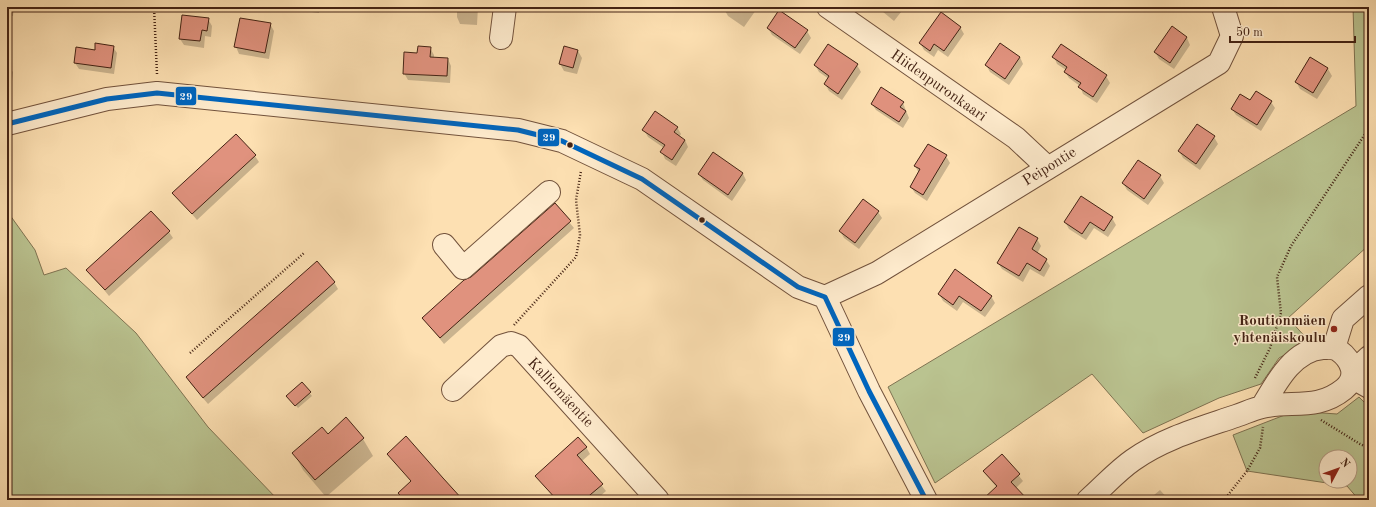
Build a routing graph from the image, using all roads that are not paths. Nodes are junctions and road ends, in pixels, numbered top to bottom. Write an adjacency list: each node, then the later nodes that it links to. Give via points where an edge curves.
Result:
1 (505, 7): 4 (street)
2 (828, 7): 6 (street, Hiidenpuronkaari, via 1016,138)
3 (1223, 7): 6 (street, Peipontie, via 1232,36 1219,63)
4 (501, 38)
5 (7, 124): 10 (street, via 107,99 157,93 518,130 562,141 642,179 798,287)
6 (1047, 167): 10 (street, Peipontie, via 877,273)
7 (549, 192): 8 (street, via 463,268)
8 (444, 244)
9 (1369, 296): 11 (street, via 1343,319)
10 (825, 297): 17 (street, via 869,391)
11 (1334, 348): 13 (street, via 1347,357); 15 (street, via 1306,352 1297,359 1276,384)
12 (1369, 357): 13 (street)
13 (1358, 379): 15 (street, via 1333,397)
14 (453, 390): 16 (street, Kalliomäentie, via 501,346 511,343 519,346)
15 (1265, 420): 18 (street, via 1237,416 1190,430 1133,460)
16 (658, 500)
17 (926, 500)
18 (1088, 500)

